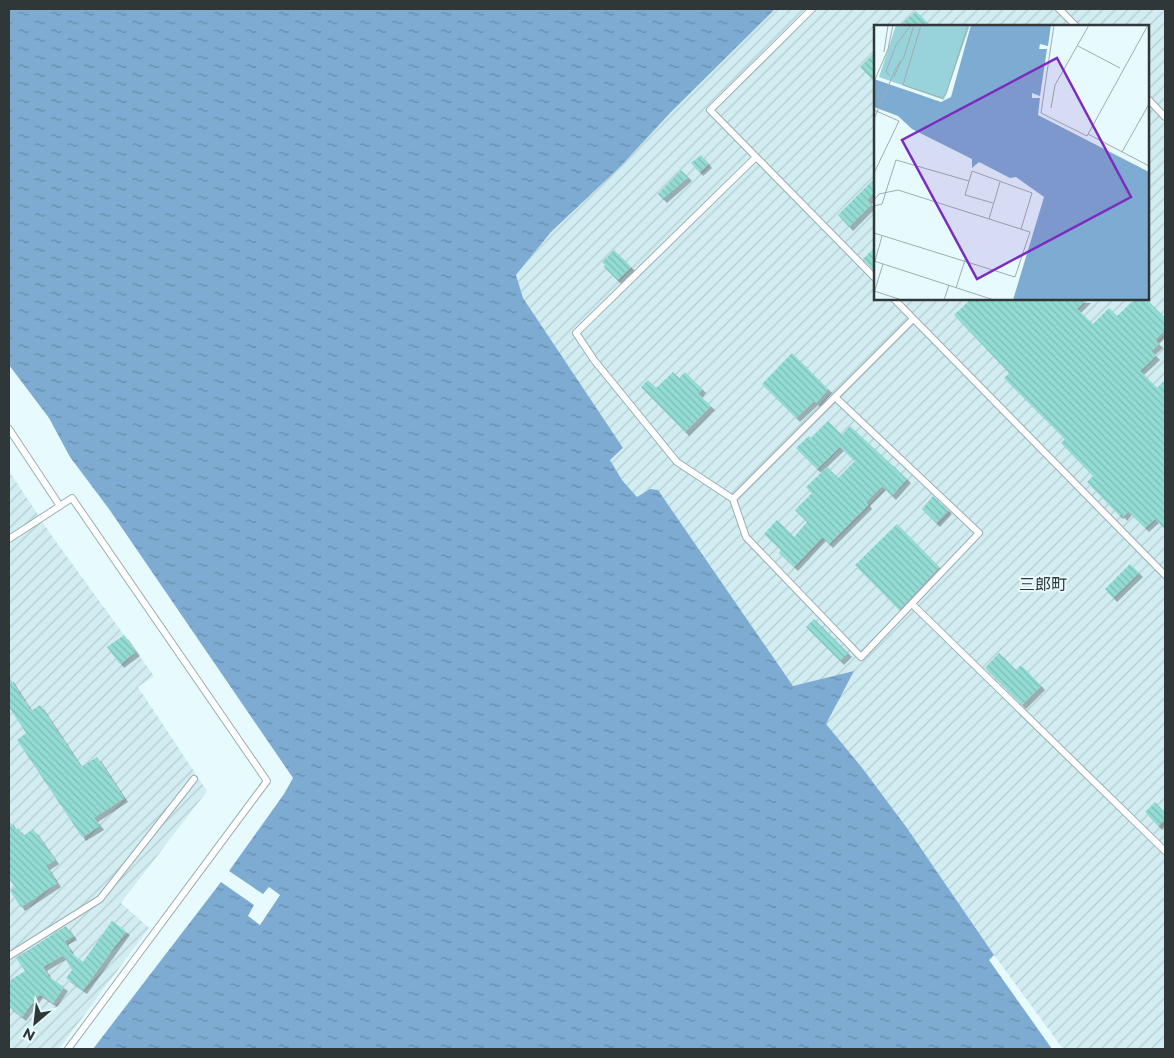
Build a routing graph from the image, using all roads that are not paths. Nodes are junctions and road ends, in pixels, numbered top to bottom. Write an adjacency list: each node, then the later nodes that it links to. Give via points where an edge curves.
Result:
1 (812, 9): 6 (lane, via 710,110)
2 (1058, 9): 3 (lane)
3 (1075, 25)
4 (1149, 100): 5 (lane)
5 (1165, 117)
6 (756, 157): 7 (lane); 12 (lane, via 576,333 677,462)
7 (874, 277)
8 (895, 300): 9 (lane)
9 (913, 319): 10 (lane); 15 (lane)
10 (835, 397): 12 (lane); 16 (lane, via 980,533)
11 (9, 429): 13 (lane)
12 (733, 500): 16 (lane, via 746,537 861,656)
13 (60, 506): 14 (lane); 20 (lane, via 72,498 267,781)
14 (9, 539)
15 (1165, 575)
16 (912, 604): 18 (lane)
17 (194, 779): 19 (lane, via 100,899)
18 (1165, 851)
19 (9, 956)
20 (68, 1049)

